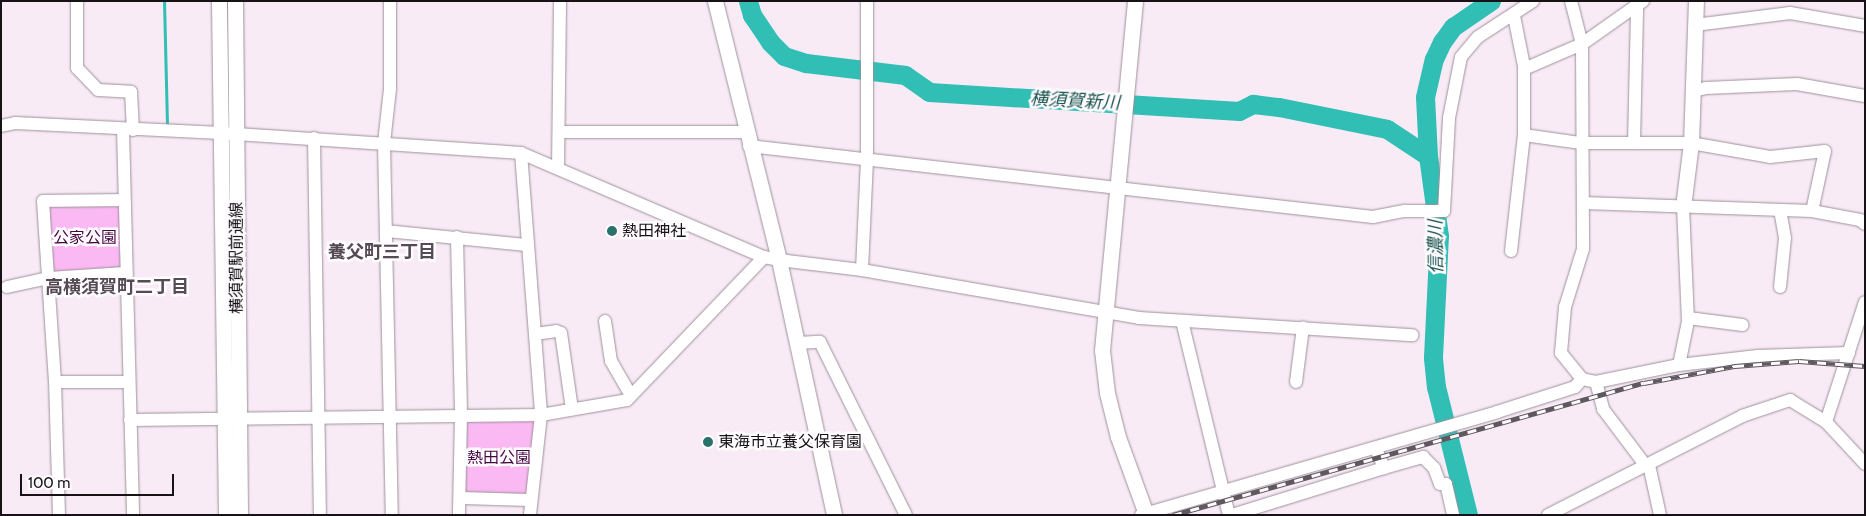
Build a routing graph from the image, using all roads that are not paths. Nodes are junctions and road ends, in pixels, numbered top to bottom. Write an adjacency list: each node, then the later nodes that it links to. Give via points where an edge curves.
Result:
1 (77, 1): 21 (street, via 77,68 98,90 131,92)
2 (219, 1): 23 (street, 横須賀駅前通線)
3 (235, 1): 24 (street, 横須賀駅前通線)
4 (390, 1): 28 (street, via 390,89)
5 (560, 1): 22 (street)
6 (715, 1): 27 (street)
7 (867, 1): 33 (street)
8 (1135, 1): 35 (street)
9 (1533, 1): 13 (street)
10 (1571, 1): 16 (street)
11 (1696, 1): 14 (street)
12 (1640, 4): 16 (street); 30 (street)
13 (1514, 16): 17 (street); 35 (street, via 1501,20 1478,37 1461,57 1449,118 1447,208 1373,217)
14 (1695, 25): 15 (street, via 1790,13); 18 (street)
15 (1865, 26)
16 (1582, 44): 17 (street); 29 (street)
17 (1524, 69): 25 (street)
18 (1693, 91): 19 (street, via 1797,84); 31 (street)
19 (1865, 96)
20 (1, 126): 21 (street, via 15,123)
21 (128, 130): 23 (street); 36 (street)
22 (560, 132): 27 (street); 34 (street)
23 (221, 133): 24 (street); 75 (street, 横須賀駅前通線)
24 (237, 134): 26 (street); 75 (street, 横須賀駅前通線)
25 (1524, 135): 29 (street); 45 (street)
26 (314, 138): 28 (street); 74 (street)
27 (747, 139): 33 (street); 46 (street)
28 (384, 143): 32 (street); 42 (street)
29 (1581, 143): 30 (street); 37 (street)
30 (1634, 143): 31 (street)
31 (1691, 143): 38 (street); 40 (street, via 1770,157 1825,151)
32 (521, 153): 34 (street); 44 (street)
33 (867, 160): 35 (street); 47 (street)
34 (558, 168): 46 (street)
35 (1116, 188): 53 (street)
36 (123, 200): 48 (street); 49 (street, via 43,201)
37 (1584, 203): 38 (street); 64 (street, via 1583,249 1561,330 1561,353)
38 (1682, 207): 39 (street); 54 (street)
39 (1780, 210): 40 (street); 51 (street, via 1786,238)
40 (1812, 211): 41 (street, via 1860,220)
41 (1865, 224)
42 (386, 231): 43 (street); 72 (street)
43 (457, 237): 44 (street); 73 (street)
44 (528, 245): 59 (street)
45 (1511, 251)
46 (771, 259): 47 (street); 61 (street); 69 (street)
47 (862, 270): 53 (street)
48 (125, 273): 49 (street); 66 (street)
49 (49, 278): 50 (street); 65 (street)
50 (7, 287)
51 (1780, 287)
52 (1865, 302): 62 (street)
53 (1107, 312): 56 (street); 85 (street, via 1102,350 1107,393)
54 (1688, 318): 57 (street); 63 (street)
55 (605, 321): 69 (street, via 611,361)
56 (1182, 321): 58 (street); 82 (street)
57 (1743, 325)
58 (1303, 327): 60 (street); 67 (street)
59 (535, 334): 70 (street, via 560,333); 71 (street)
60 (1412, 335)
61 (798, 343): 94 (street); 95 (street, via 820,342)
62 (1849, 354): 63 (street, via 1757,356); 77 (street)
63 (1678, 365): 68 (street)
64 (1582, 379): 68 (street); 78 (street, via 1576,387 1419,432)
65 (55, 382): 66 (street); 86 (street)
66 (128, 382): 76 (street)
67 (1296, 382)
68 (1596, 382): 80 (street, via 1604,409)
69 (631, 395): 70 (street, via 627,400)
70 (572, 409): 71 (street)
71 (541, 415): 73 (street); 84 (street)
72 (390, 416): 73 (street); 74 (street); 91 (street)
73 (462, 416): 83 (street)
74 (318, 417): 75 (street); 90 (street)
75 (231, 419): 76 (street); 88 (street, 横須賀駅前通線); 89 (street, 横須賀駅前通線)
76 (130, 420): 87 (street)
77 (1826, 422): 79 (street); 80 (street, via 1790,400 1781,402 1742,416)
78 (1376, 449): 81 (street); 82 (street)
79 (1865, 464)
80 (1648, 466): 98 (street); 99 (street)
81 (1384, 468): 96 (street); 97 (street, via 1423,458 1434,468 1440,484 1446,484)
82 (1224, 492): 85 (street); 96 (street)
83 (460, 498): 84 (street); 92 (street)
84 (531, 500): 93 (street)
85 (1143, 514)
86 (59, 515)
87 (133, 515)
88 (226, 515)
89 (240, 515)
90 (320, 515)
91 (392, 515)
92 (459, 515)
93 (530, 515)
94 (834, 515)
95 (906, 515)
96 (1231, 515)
97 (1453, 515)
98 (1548, 515)
99 (1660, 515)

